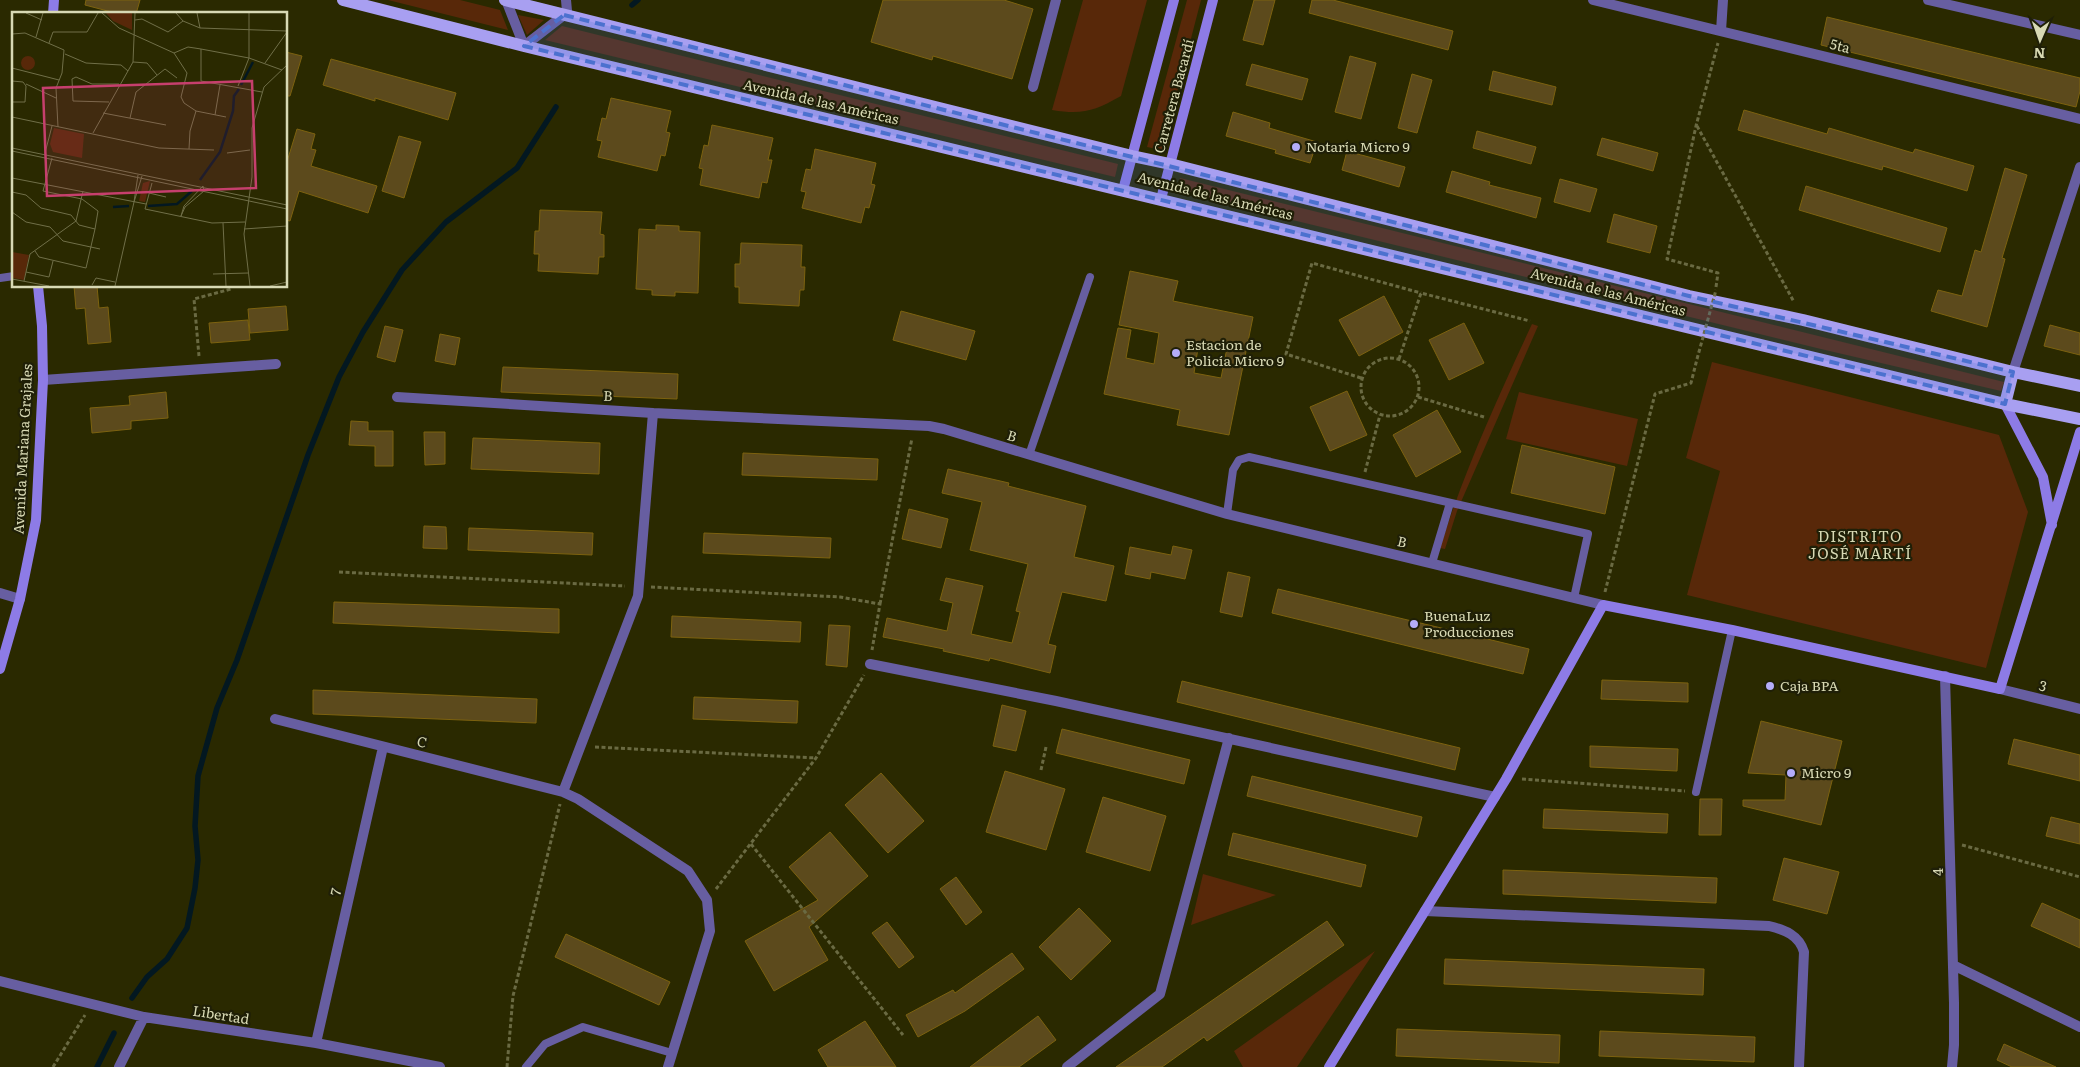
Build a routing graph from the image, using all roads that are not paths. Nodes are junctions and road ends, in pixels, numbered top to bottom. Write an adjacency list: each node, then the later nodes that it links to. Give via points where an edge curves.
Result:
1 (343, 0): 13 (main road, Avenida de las Américas)
2 (506, 0): 10 (main road, Avenida de las Américas); 13 (street)
3 (566, 0): 10 (street, via 567,11)
4 (1056, 0): 14 (street)
5 (1174, 0): 16 (street, Carretera Bacardí)
6 (1213, 0): 17 (street, Carretera Bacardí)
7 (1593, 0): 11 (street, 5ta)
8 (1722, 0): 11 (street)
9 (1928, 0): 12 (street)
10 (564, 14): 13 (street); 16 (main road, Avenida de las Américas)
11 (1721, 31): 15 (street, 5ta)
12 (2080, 35)
13 (524, 46): 19 (main road, Avenida de las Américas)
14 (1033, 87)
15 (2080, 119)
16 (1132, 156): 17 (main road, Avenida de las Américas); 19 (street, Carretera Bacardí)
17 (1170, 164): 20 (street, Carretera Bacardí); 24 (main road, Avenida de las Américas, via 1689,296 1803,320)
18 (2080, 167): 24 (street)
19 (1123, 190): 20 (main road, Avenida de las Américas)
20 (1161, 199): 28 (main road, Avenida de las Américas)
21 (1090, 277): 32 (lane)
22 (38, 288): 25 (street, Avenida Mariana Grajales)
23 (276, 364): 25 (street)
24 (2013, 372): 26 (main road, Avenida de las Américas); 28 (main road)
25 (43, 380): 39 (street, Avenida Mariana Grajales, via 36,520)
26 (2080, 386)
27 (397, 397): 29 (street, B)
28 (2005, 404): 30 (main road, Avenida de las Américas); 35 (street, via 2043,477)
29 (653, 413): 32 (street, B, via 914,425 944,429); 50 (street, via 638,596)
30 (2080, 420)
31 (2080, 432): 35 (street)
32 (1029, 455): 34 (street, B)
33 (1450, 503): 34 (lane, via 1249,457 1239,460 1233,470); 36 (lane); 38 (lane, via 1588,534)
34 (1228, 514): 36 (street, B)
35 (2052, 527): 45 (street)
36 (1432, 563): 38 (street, B)
37 (0, 593): 39 (street)
38 (1574, 598): 40 (street, B)
39 (20, 599): 43 (street, Avenida Mariana Grajales)
40 (1603, 605): 41 (street); 52 (street)
41 (1732, 630): 44 (street); 51 (lane)
42 (870, 664): 48 (street)
43 (0, 669)
44 (1945, 676): 45 (street); 54 (street, 4)
45 (2000, 690): 46 (street, 3)
46 (2080, 709)
47 (275, 719): 49 (street, C)
48 (1228, 738): 52 (street); 64 (street, via 1160,994)
49 (384, 747): 50 (street, C); 58 (street, 7)
50 (563, 792): 59 (street, C, via 688,871 707,900 710,930)
51 (1696, 792)
52 (1494, 797): 53 (street)
53 (1425, 911): 65 (street); 66 (street, via 1769,926 1789,932 1801,942 1804,952)
54 (1953, 964): 57 (street); 67 (street, 4)
55 (0, 981): 56 (street, Libertad)
56 (144, 1017): 58 (street, Libertad); 60 (street)
57 (2080, 1027)
58 (316, 1043): 61 (street, Libertad)
59 (672, 1053): 62 (lane, via 583,1027 545,1044); 63 (street)
60 (119, 1067)
61 (440, 1067)
62 (526, 1067)
63 (668, 1067)
64 (1066, 1067)
65 (1329, 1067)
66 (1799, 1067)
67 (1952, 1067)

